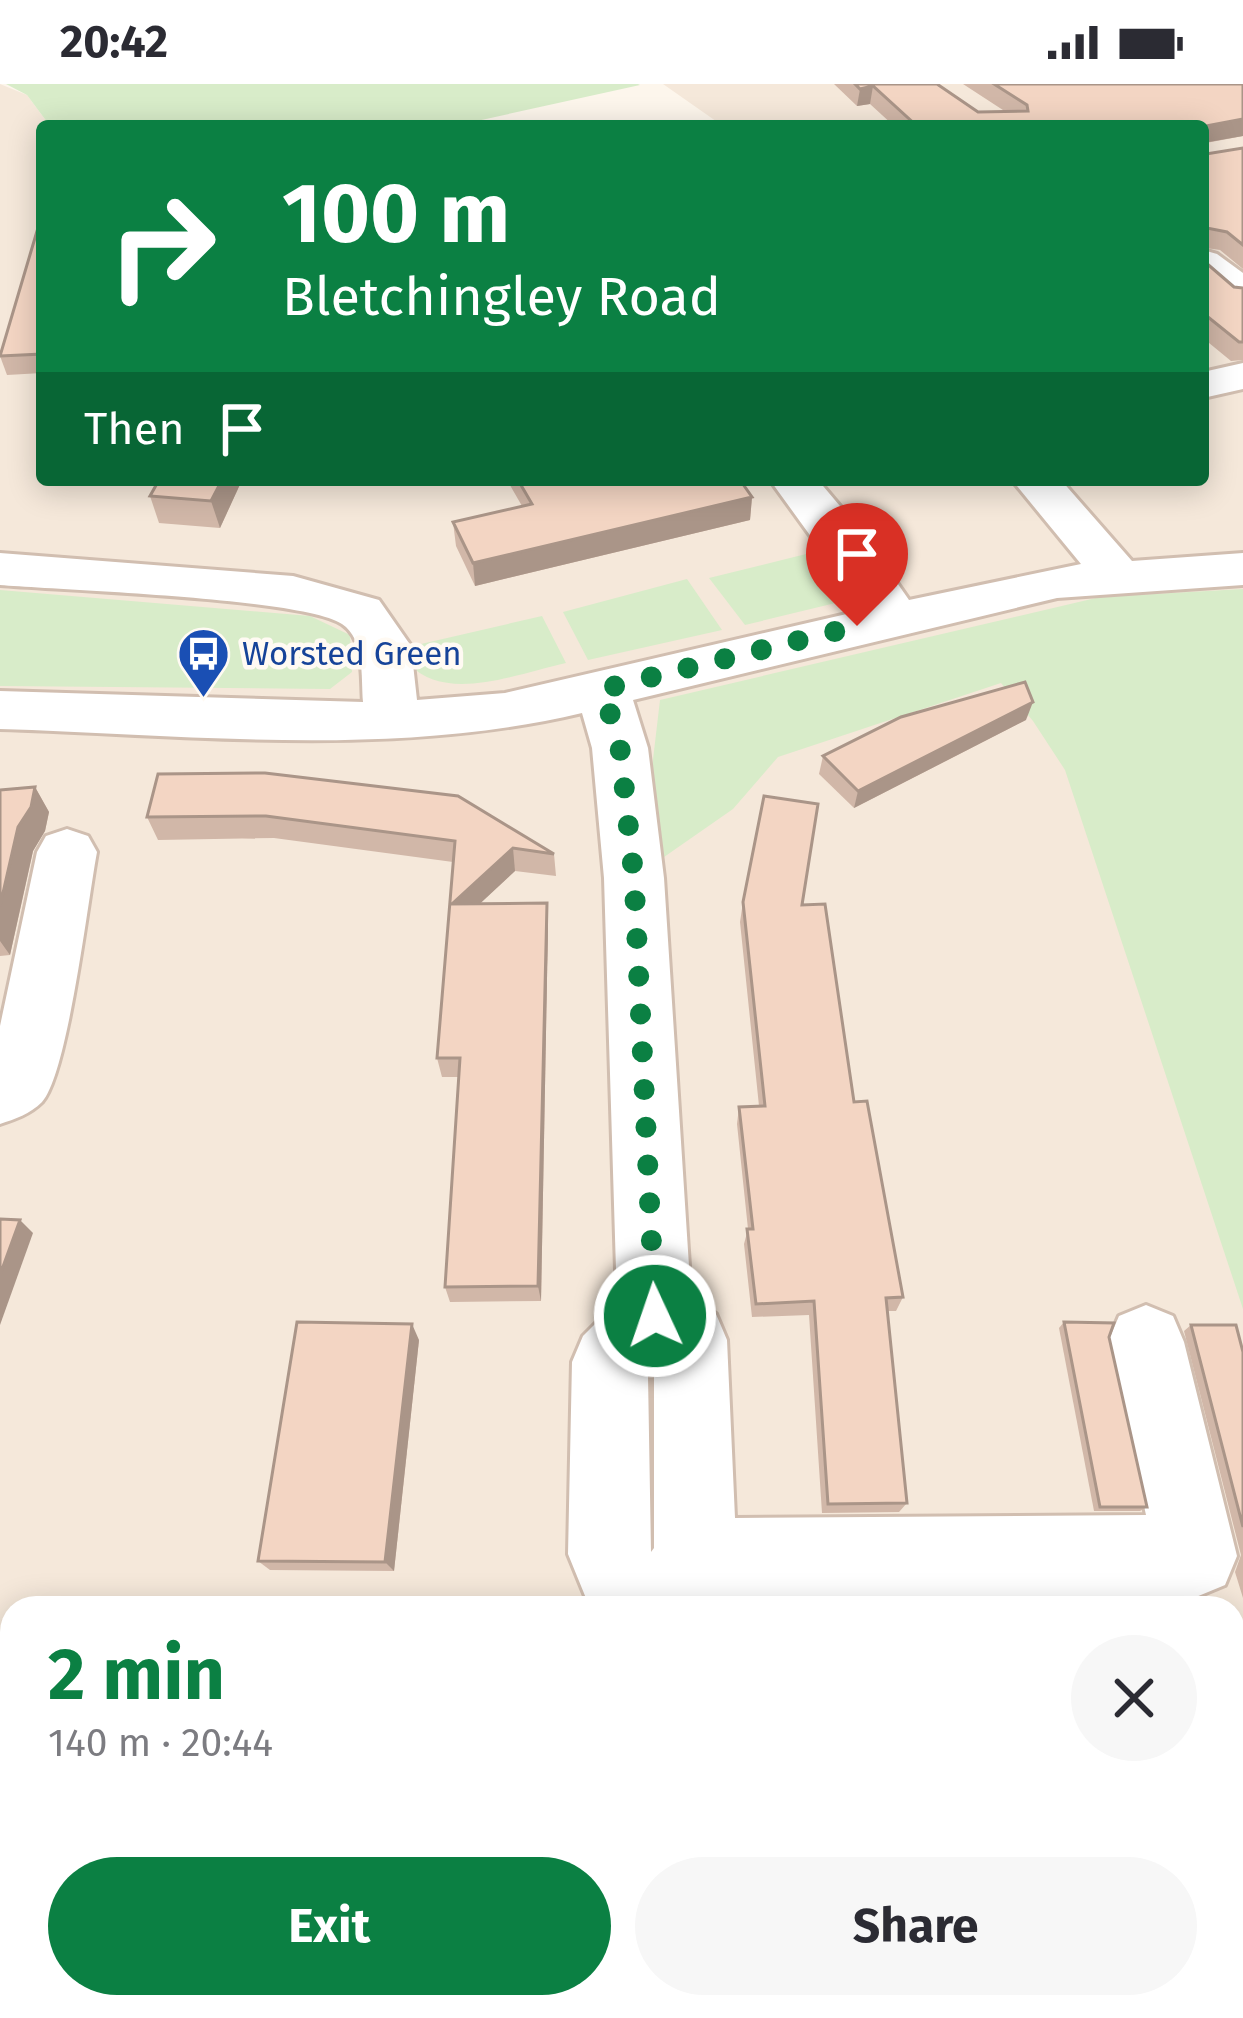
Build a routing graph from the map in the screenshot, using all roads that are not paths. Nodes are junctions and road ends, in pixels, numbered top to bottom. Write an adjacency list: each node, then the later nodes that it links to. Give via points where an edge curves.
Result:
1 (1209, 266): 2 (street)
2 (1243, 292)
3 (1243, 376): 4 (street)
4 (1209, 384)
5 (798, 486): 10 (street)
6 (1040, 486): 9 (street)
7 (0, 569): 13 (street, via 293,593 362,612 385,646)
8 (1243, 569): 9 (street)
9 (1118, 576): 10 (street)
10 (894, 617): 11 (street)
11 (603, 689): 13 (street, via 505,712); 16 (street, via 620,748 634,878)
12 (0, 710): 13 (street)
13 (392, 722)
14 (67, 852): 15 (street, via 20,1080)
15 (0, 1095)
16 (655, 1316): 18 (street, via 689,1340); 19 (street, via 610,1362 608,1554)
17 (1146, 1342): 18 (street, via 1196,1556)
18 (679, 1584)
19 (627, 1596)

